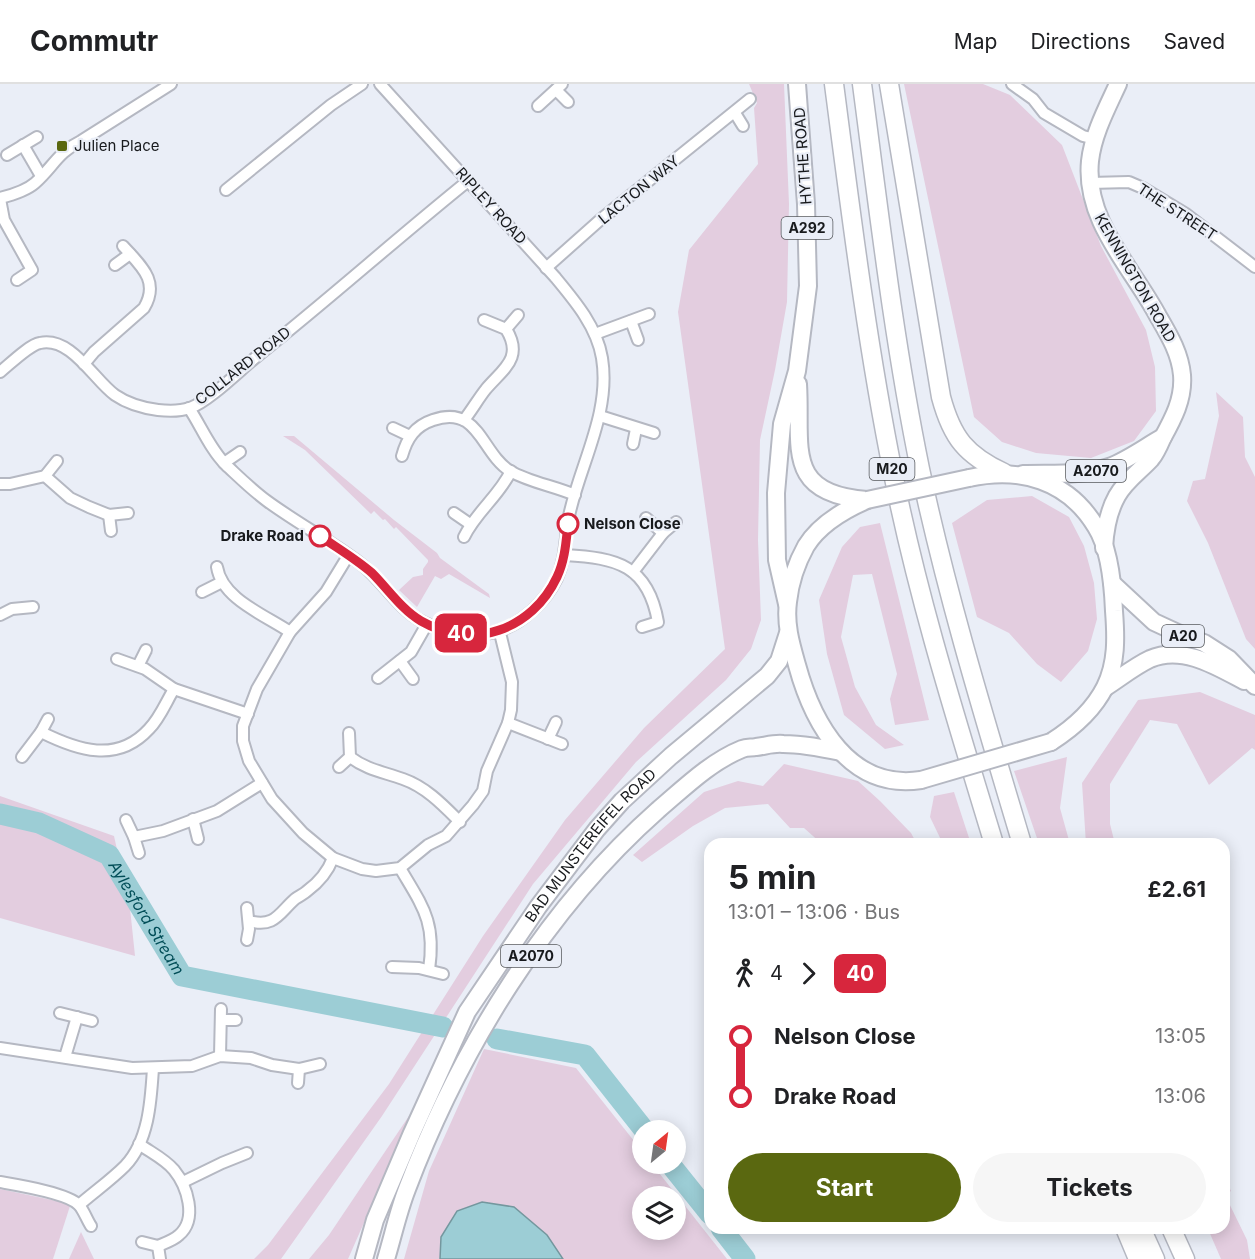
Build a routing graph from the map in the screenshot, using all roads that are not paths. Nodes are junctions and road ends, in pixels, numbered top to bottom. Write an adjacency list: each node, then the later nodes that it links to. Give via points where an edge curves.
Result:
1 (171, 84): 20 (street, via 66,148)
2 (362, 84): 23 (street)
3 (380, 84): 21 (street, RIPLEY ROAD)
4 (797, 84): 37 (main road, HYTHE ROAD / A292, via 808,248 808,286)
5 (834, 84): 109 (highway, M20, via 866,324 893,475 932,639)
6 (862, 84): 110 (highway, M20, via 892,315 921,469 957,625)
7 (889, 84): 53 (highway, via 948,422 973,454 987,465)
8 (1012, 84): 17 (street, via 1044,113)
9 (1118, 84): 17 (main road, KENNINGTON ROAD / A2070)
10 (559, 87): 12 (street); 13 (street)
11 (750, 99): 14 (street, LACTON WAY)
12 (568, 102)
13 (538, 106)
14 (735, 114): 15 (street); 27 (street, LACTON WAY, via 600,220)
15 (743, 126)
16 (37, 137): 18 (street)
17 (1095, 140): 22 (main road, KENNINGTON ROAD / A2070)
18 (23, 146): 19 (street); 20 (street)
19 (7, 155)
20 (41, 176): 24 (street, via 27,188)
21 (468, 181): 27 (street, RIPLEY ROAD); 39 (street, COLLARD ROAD, via 271,346)
22 (1090, 183): 26 (street, THE STREET, via 1130,182 1143,188 1186,214); 46 (main road, KENNINGTON ROAD / A2070, via 1107,233 1148,297 1179,359 1182,377 1178,407)
23 (226, 190)
24 (0, 198): 28 (street, via 4,220 32,270)
25 (115, 265): 36 (street, via 127,250 148,276 148,302)
26 (1255, 267)
27 (546, 268): 34 (street, RIPLEY ROAD, via 575,302)
28 (17, 280)
29 (649, 314): 32 (street)
30 (518, 315): 33 (street)
31 (484, 320): 33 (street)
32 (631, 321): 34 (street); 35 (street)
33 (506, 329): 41 (street, via 512,342 511,361)
34 (595, 334): 40 (street, RIPLEY ROAD, via 604,371)
35 (638, 340)
36 (84, 363): 38 (street, COLLARD ROAD, via 59,345 38,343); 39 (street, COLLARD ROAD, via 103,385 131,404 148,409)
37 (798, 371): 57 (main road, HYTHE ROAD / A292, via 799,446 806,473 837,495); 75 (main road, HYTHE ROAD / A292, via 782,424 776,492 777,560)
38 (0, 372)
39 (189, 408): 51 (street)
40 (600, 417): 43 (street); 56 (street, RIPLEY ROAD)
41 (464, 420): 45 (street, via 438,418); 52 (street, via 474,426 496,458)
42 (393, 428): 45 (street)
43 (636, 429): 44 (street); 47 (street)
44 (654, 433)
45 (410, 436): 49 (street)
46 (1163, 436): 53 (main road, A2070, via 1120,462 1091,472); 67 (main road, KENNINGTON ROAD / A2070, via 1153,457 1118,494 1107,519)
47 (633, 444)
48 (240, 452): 51 (street)
49 (402, 456)
50 (57, 461): 54 (street)
51 (224, 463): 69 (street, via 268,502)
52 (511, 471): 56 (street); 63 (street)
53 (1012, 474): 57 (main road, bridge, via 987,474); 67 (main road, via 1046,482 1065,493 1097,528)
54 (45, 476): 55 (street); 60 (street, via 70,498)
55 (0, 484)
56 (575, 495): 68 (street, RIPLEY ROAD)
57 (867, 500): 75 (main road, via 828,523 807,545 790,584)
58 (128, 513): 60 (street)
59 (454, 513): 63 (street)
60 (109, 515): 64 (street)
61 (646, 518): 65 (street)
62 (676, 522): 65 (street)
63 (470, 524): 66 (street)
64 (111, 531)
65 (663, 532): 71 (street)
66 (464, 537)
67 (1104, 548): 73 (main road)
68 (564, 555): 71 (street, via 603,558); 81 (street, RIPLEY ROAD, via 551,588 527,616)
69 (348, 556): 78 (street); 80 (street, via 330,586)
70 (217, 567): 72 (street)
71 (633, 572): 79 (street, via 655,602 658,622)
72 (222, 582): 74 (street); 80 (street, via 233,594)
73 (1112, 583): 89 (main road, via 1116,646); 90 (main road, A20, via 1154,622 1204,643 1229,659)
74 (202, 592)
75 (787, 604): 82 (main road)
76 (33, 607): 77 (street)
77 (0, 615)
78 (427, 624): 81 (street, via 455,633); 85 (street, via 411,652)
79 (642, 627)
80 (290, 632): 92 (street, via 257,689)
81 (498, 632): 95 (street, via 512,682)
82 (788, 633): 100 (main road, via 806,694 821,725); 137 (main road, BAD MUNSTEREIFEL ROAD / A2070, via 779,661 767,676 622,801 538,907 467,1012)
83 (146, 650): 86 (street)
84 (117, 659): 86 (street)
85 (400, 662): 87 (street); 88 (street)
86 (138, 666): 91 (street)
87 (378, 678)
88 (413, 679)
89 (1106, 687): 90 (main road, A20, via 1151,659 1181,655 1199,659); 100 (main road, bridge, via 1084,717 1051,742 921,780 877,777 857,767)
90 (1255, 687)
91 (174, 689): 92 (street); 96 (street, via 150,728 141,737 114,749 85,750)
92 (248, 714): 104 (street, via 243,741)
93 (48, 719): 96 (street)
94 (556, 722): 98 (street)
95 (508, 723): 98 (street); 107 (street, via 487,771 483,791)
96 (41, 732): 101 (street)
97 (349, 733): 102 (street)
98 (548, 739): 99 (street)
99 (562, 744)
100 (841, 752): 147 (main road, BAD MUNSTEREIFEL ROAD / A2070, via 782,743 745,748 724,758 694,778 597,871 546,935 466,1058 406,1191)
101 (22, 757)
102 (351, 757): 103 (street); 107 (street, via 374,771 416,785)
103 (339, 766)
104 (262, 783): 105 (street, via 225,807); 113 (street, via 303,834)
105 (193, 819): 108 (street, via 149,836); 111 (street)
106 (126, 820): 108 (street)
107 (460, 822): 114 (street)
108 (134, 837): 112 (street)
109 (992, 838)
110 (1020, 838)
111 (198, 839)
112 (139, 853)
113 (333, 858): 114 (street, via 362,870); 116 (street, via 320,879 280,916 266,923)
114 (400, 868): 119 (street, via 429,922)
115 (247, 909): 116 (street)
116 (249, 921): 117 (street)
117 (247, 940)
118 (392, 967): 119 (street)
119 (429, 970): 120 (street)
120 (443, 974)
121 (60, 1013): 122 (street)
122 (77, 1017): 124 (street); 127 (street)
123 (236, 1020): 126 (street, via 221,1014)
124 (92, 1021)
125 (0, 1048): 127 (street)
126 (220, 1056): 129 (street, via 192,1066); 130 (street, via 251,1058)
127 (65, 1057): 129 (street)
128 (320, 1064): 130 (street)
129 (153, 1068): 132 (street, via 150,1107)
130 (299, 1069): 131 (street)
131 (298, 1083)
132 (139, 1144): 135 (street, via 168,1165); 136 (street, via 127,1164)
133 (247, 1154): 135 (street)
134 (0, 1182): 136 (street, via 59,1195)
135 (183, 1182): 143 (street, via 188,1221 179,1236)
136 (79, 1205): 138 (street)
137 (375, 1220): 145 (main road); 146 (main road, BAD MUNSTEREIFEL ROAD / A2070)
138 (91, 1226)
139 (1128, 1234): 148 (highway)
140 (1144, 1234): 149 (highway)
141 (1174, 1234): 150 (highway)
142 (142, 1242): 143 (street)
143 (158, 1246): 144 (street)
144 (160, 1259)
145 (357, 1259)
146 (364, 1259)
147 (386, 1259)
148 (1138, 1259)
149 (1155, 1259)
150 (1185, 1259)

